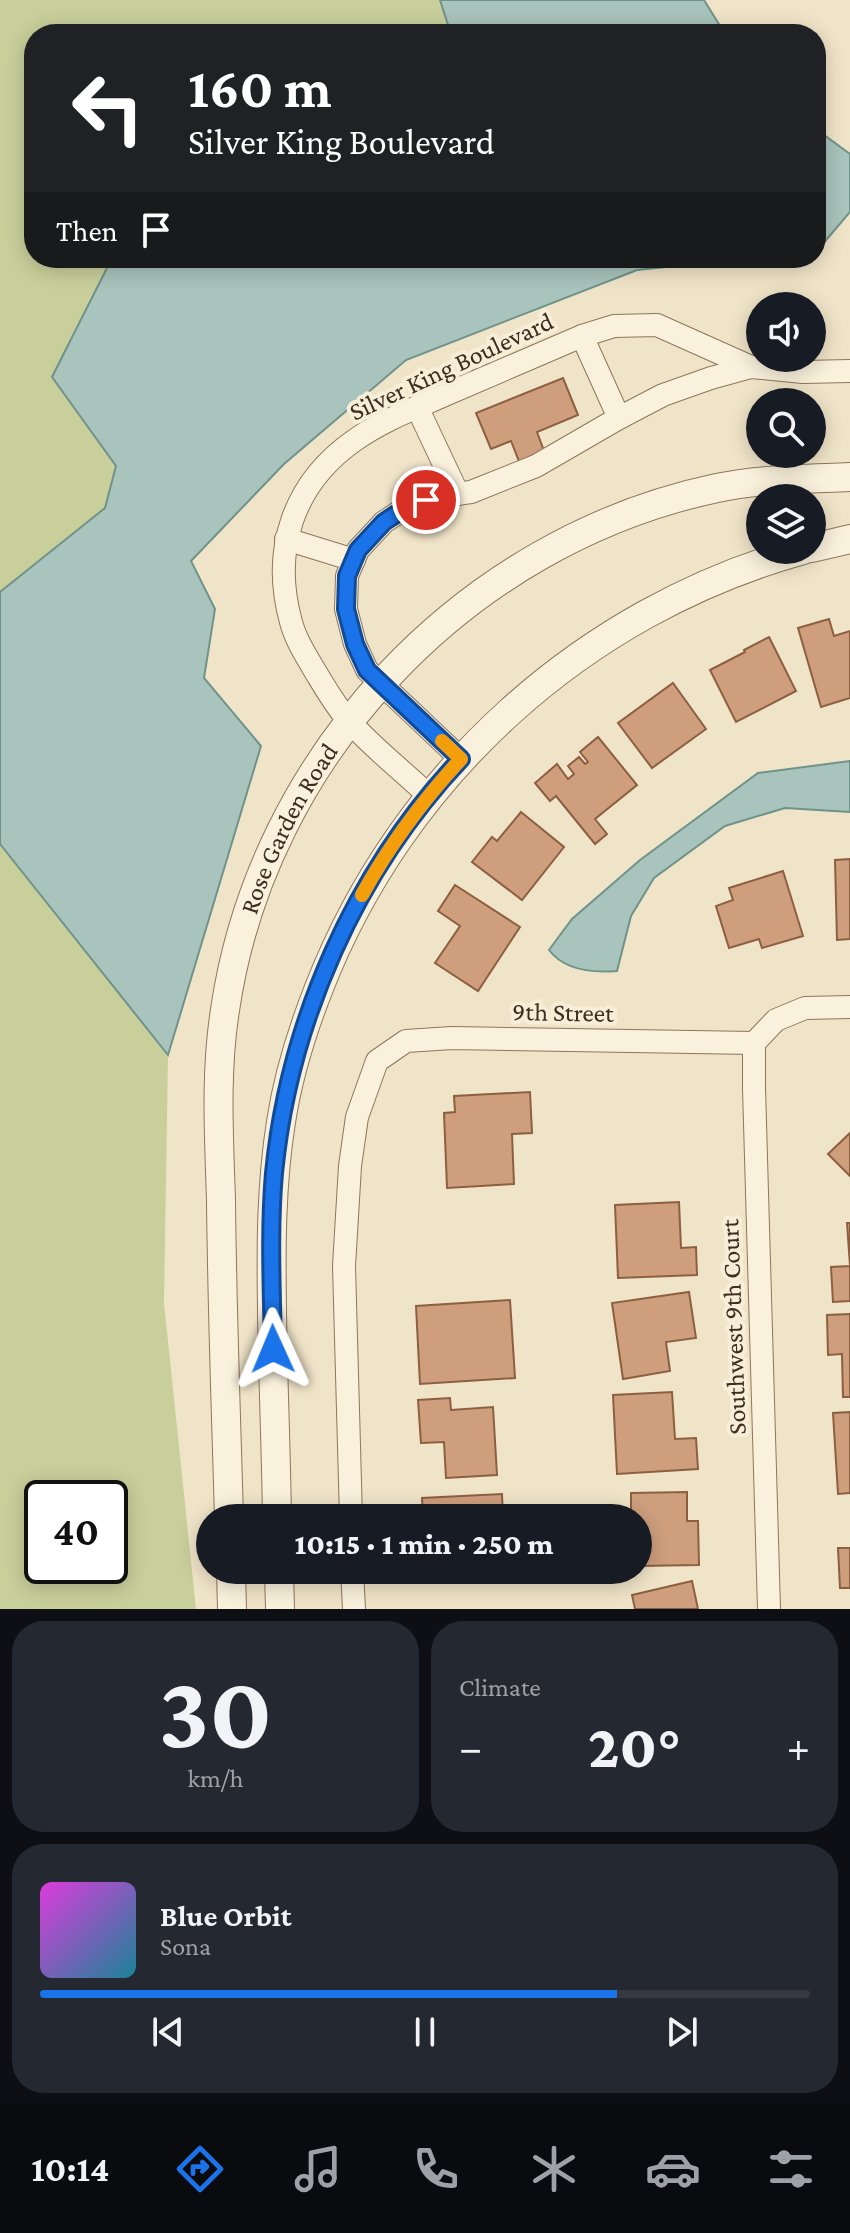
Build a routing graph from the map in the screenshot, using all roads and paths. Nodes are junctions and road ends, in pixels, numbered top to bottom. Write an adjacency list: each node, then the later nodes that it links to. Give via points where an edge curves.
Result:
1 (582, 336): 2 (street, Silver King Boulevard, via 614,326 657,325); 6 (street, Silver King Boulevard); 7 (street)
2 (746, 365)
3 (746, 368): 7 (street, Silver King Boulevard, via 663,395)
4 (850, 371): 5 (street, Silver King Boulevard)
5 (826, 372)
6 (417, 407): 9 (street); 10 (street, Silver King Boulevard, via 353,440 324,467 304,491)
7 (619, 418): 9 (street, Silver King Boulevard, via 536,466)
8 (850, 477): 15 (street, Rose Garden Road, via 717,488 614,519 518,569 475,599)
9 (458, 494): 13 (street, Silver King Boulevard, via 410,505 384,522)
10 (286, 539): 13 (street); 16 (street, Silver King Boulevard, via 284,588 291,624)
11 (850, 539): 12 (street)
12 (826, 545)
13 (354, 560): 15 (street, Silver King Boulevard, via 347,576 346,609 355,644)
14 (757, 564): 17 (street, via 635,620 568,663)
15 (380, 684): 16 (street, Rose Garden Road); 17 (street, Silver King Boulevard)
16 (349, 721): 18 (street, Silver King Boulevard); 21 (street, Rose Garden Road, via 309,777 269,852 238,943 224,1013 219,1085)
17 (461, 759): 18 (street)
18 (429, 796): 22 (street, via 392,846 346,925 308,1016 281,1120 271,1227)
19 (850, 1007): 20 (street, via 805,1008 776,1020)
20 (754, 1043): 23 (street, 9th Street, via 452,1038 406,1041 377,1061 357,1117 345,1216); 30 (street, Southwest 9th Court)
21 (229, 1504)
22 (277, 1504)
23 (351, 1504)
24 (231, 1584): 27 (street)
25 (279, 1584): 28 (street)
26 (353, 1584): 29 (street)
27 (232, 1609)
28 (280, 1609)
29 (354, 1609)
30 (769, 1609)

